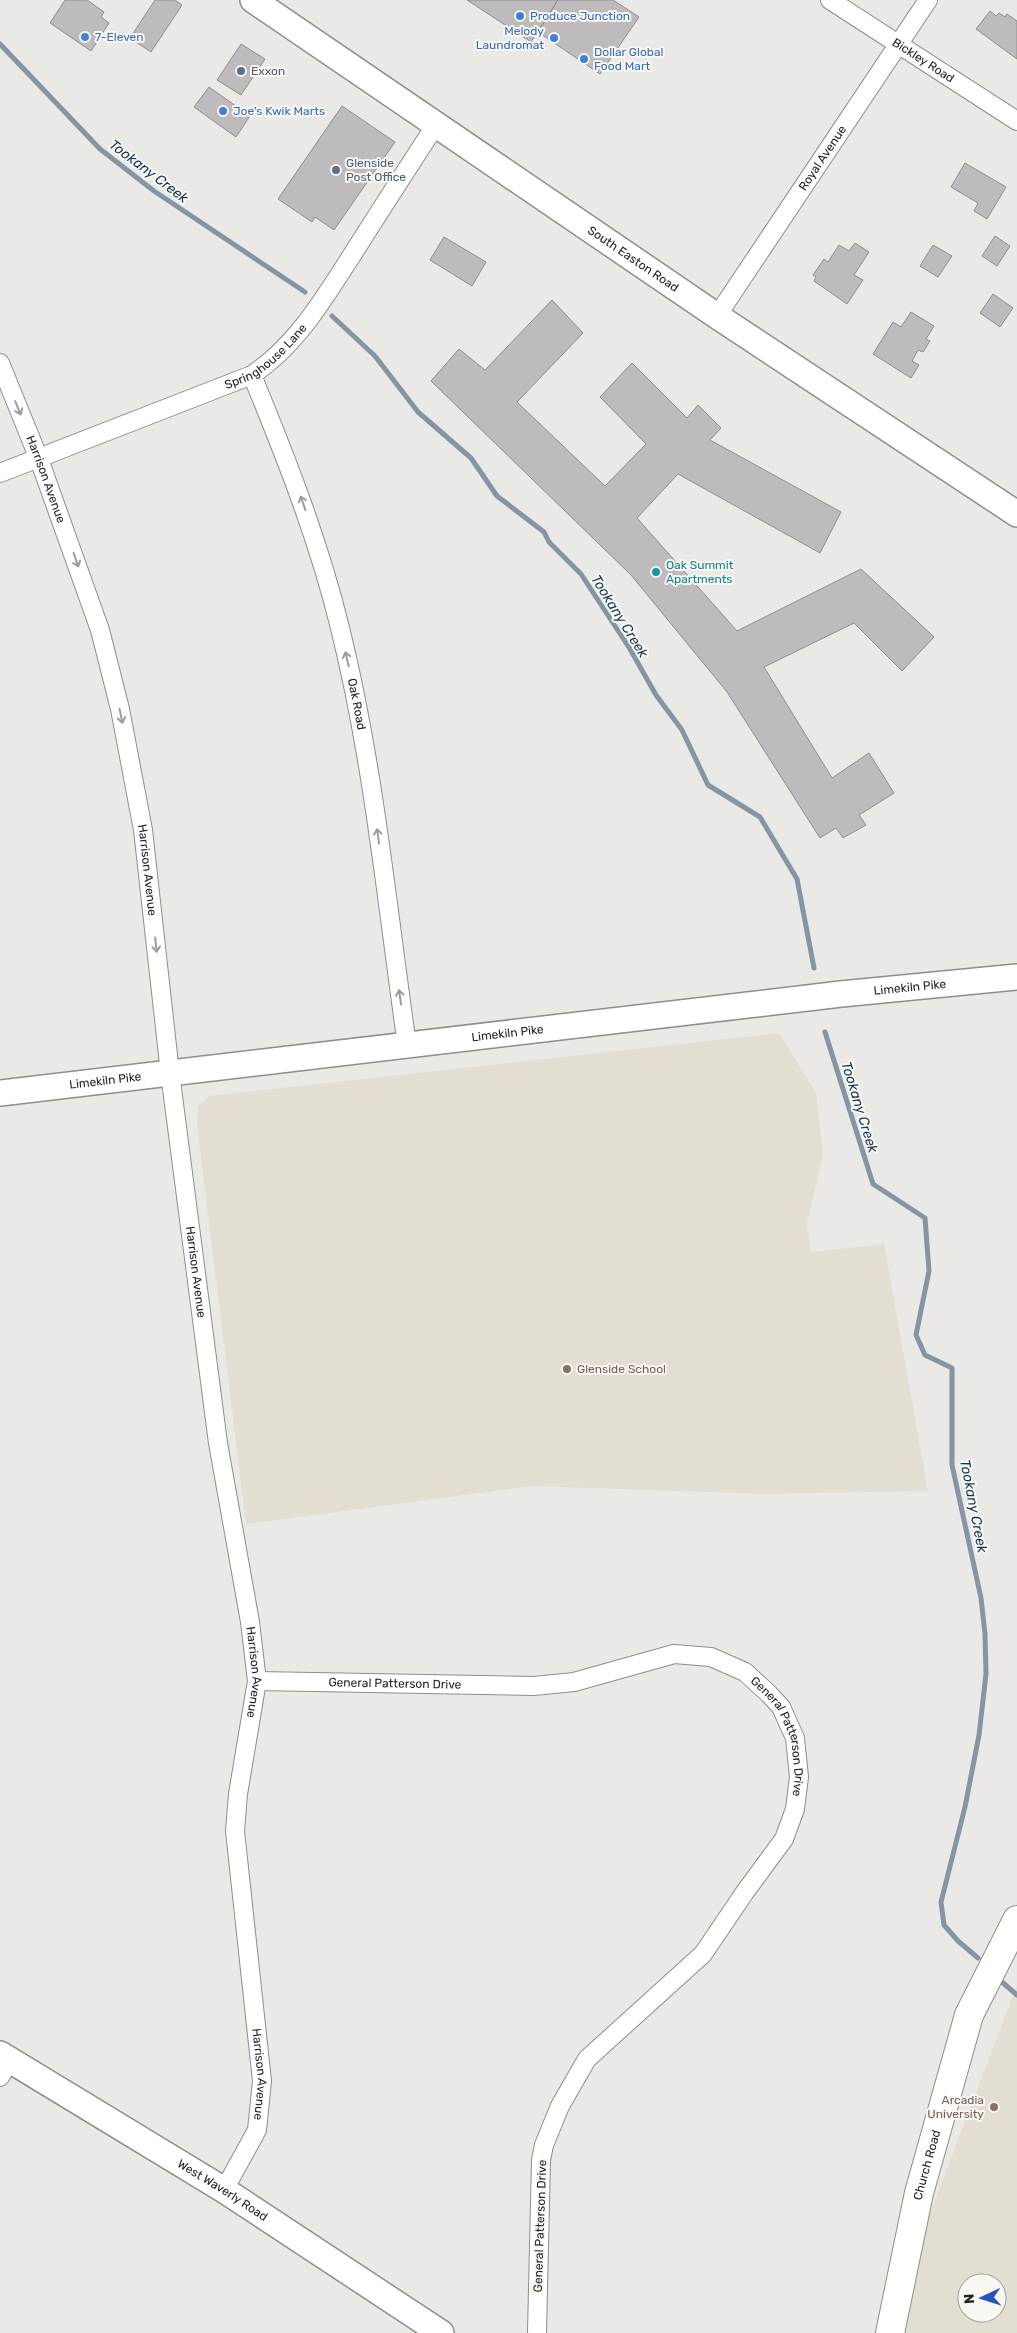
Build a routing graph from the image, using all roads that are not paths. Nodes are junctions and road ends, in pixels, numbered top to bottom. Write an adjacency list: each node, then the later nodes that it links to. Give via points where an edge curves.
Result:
1 (253, 0): 6 (main road, South Easton Road)
2 (830, 0): 4 (street, Bickley Road)
3 (928, 0): 4 (street, Royal Avenue)
4 (898, 44): 5 (street, Bickley Road); 7 (street, Royal Avenue)
5 (1017, 121)
6 (437, 123): 7 (main road, South Easton Road); 9 (street, Springhouse Lane, via 310,320 283,351)
7 (717, 316): 12 (main road, South Easton Road)
8 (0, 363): 10 (street, Harrison Avenue, one-way to 10)
9 (252, 376): 10 (street, Springhouse Lane); 14 (street, Oak Road, one-way to 9, via 367,759 340,628 296,482)
10 (39, 458): 11 (street, Springhouse Lane); 15 (street, Harrison Avenue, one-way to 15, via 100,630 120,708 143,830)
11 (0, 473)
12 (1017, 514)
13 (1017, 977): 14 (main road, Limekiln Pike, via 841,994)
14 (407, 1045): 15 (main road, Limekiln Pike)
15 (170, 1073): 16 (main road, Limekiln Pike); 17 (street, Harrison Avenue, via 218,1443 250,1622)
16 (0, 1093)
17 (257, 1681): 20 (street, Harrison Avenue, via 235,1831 262,2097 257,2130); 22 (street, General Patterson Drive, via 534,1686 574,1682 658,1657 694,1655 746,1672 769,1694 790,1723 799,1777 794,1809 784,1839 703,1954 587,2059 550,2129 541,2160)
18 (1017, 1920): 23 (main road, Church Road, via 969,2015 919,2193)
19 (3, 2064): 20 (main road, West Waverly Road)
20 (224, 2190): 21 (main road, West Waverly Road)
21 (440, 2333)
22 (537, 2333)
23 (890, 2333)

